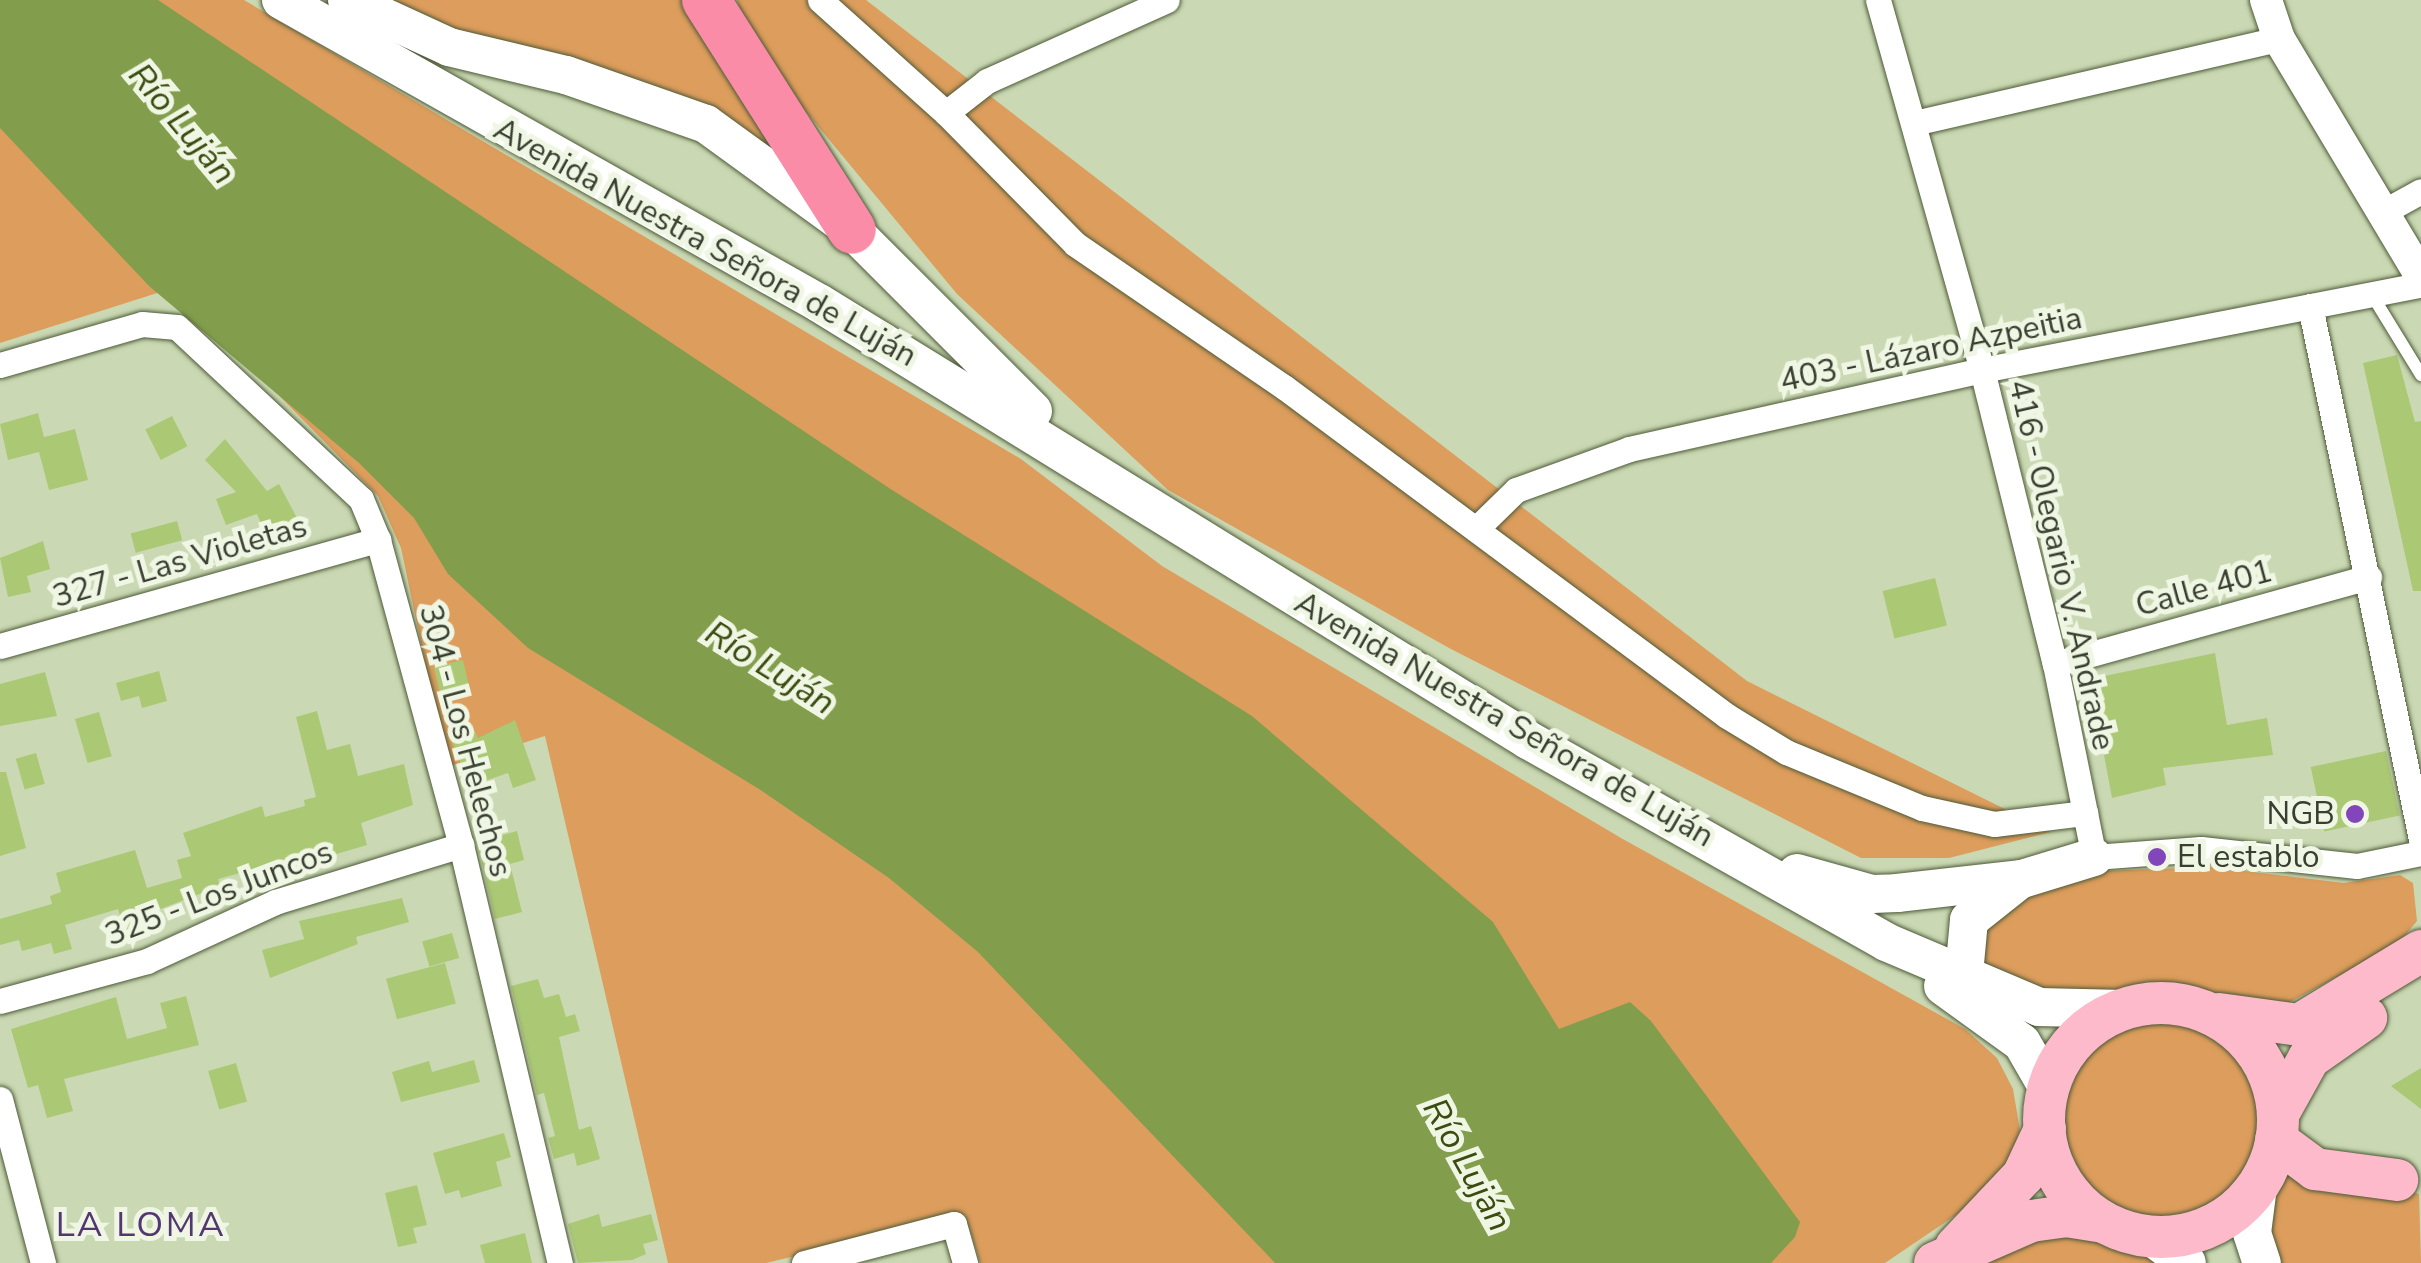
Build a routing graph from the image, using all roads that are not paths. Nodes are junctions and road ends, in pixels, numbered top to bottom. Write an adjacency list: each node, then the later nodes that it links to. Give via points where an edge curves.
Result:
1 (281, 0): 21 (main road, Avenida Nuestra Señora de Luján, via 819,303)
2 (348, 0): 13 (main road, Avenida Nuestra Señora de Luján, via 449,47 681,111)
3 (706, 0): 13 (highway)
4 (820, 0): 9 (street)
5 (1167, 0): 9 (street, via 987,81)
6 (1878, 0): 10 (street, 416 - Olegario V. Andrade)
7 (2266, 0): 8 (street)
8 (2279, 39): 10 (street); 12 (street)
9 (946, 113): 22 (street, via 1075,244 1284,386)
10 (1914, 124): 19 (street, 416 - Olegario V. Andrade)
11 (2421, 190): 12 (street)
12 (2383, 212): 14 (street)
13 (852, 230): 21 (main road, Avenida Nuestra Señora de Luján, via 991,373)
14 (2421, 276)
15 (2421, 285): 16 (street, 403 - Lázaro Azpeitia)
16 (2372, 294): 17 (street, 403 - Lázaro Azpeitia); 20 (lane)
17 (2310, 306): 19 (street, 403 - Lázaro Azpeitia); 24 (street)
18 (0, 365): 23 (street, 304 - Los Helechos, via 162,323 177,327 348,481)
19 (1982, 370): 22 (street, 403 - Lázaro Azpeitia, via 1569,467 1516,490); 26 (street, 416 - Olegario V. Andrade)
20 (2421, 375)
21 (1127, 490): 28 (main road, Avenida Nuestra Señora de Luján, via 1528,740)
22 (1476, 529): 27 (street, via 1727,716 1852,783 1994,824 2055,821)
23 (378, 540): 25 (street, 327 - Las Violetas); 30 (street, 304 - Los Helechos)
24 (2370, 577): 26 (street, Calle 401); 29 (street)
25 (0, 646)
26 (2055, 664): 27 (street, 416 - Olegario V. Andrade)
27 (2085, 812): 32 (street, 416 - Olegario V. Andrade)
28 (1693, 831): 33 (main road, via 1796,873 1872,894); 34 (main road, Avenida Nuestra Señora de Luján)
29 (2421, 839)
30 (460, 845): 38 (street, 325 - Los Juncos, via 275,902 147,961); 50 (street, 304 - Los Helechos)
31 (2421, 854): 32 (street, via 2357,866 2201,849)
32 (2094, 857): 33 (main road)
33 (2022, 879): 36 (main road, via 1969,920)
34 (1886, 942): 36 (main road, Avenida Nuestra Señora de Luján); 42 (main road, Avenida Nuestra Señora de Luján, via 2022,1043)
35 (2421, 951): 40 (main road, via 2298,1026)
36 (1964, 974): 39 (main road, Avenida Nuestra Señora de Luján, via 2060,1011)
37 (2421, 986): 43 (main road, via 2309,1058)
38 (0, 1001)
39 (2124, 1009): 40 (main road, via 2167,1003); 42 (main road, via 2076,1040)
40 (2209, 1013): 43 (main road, via 2240,1033 2262,1061)
41 (0, 1099): 49 (street)
42 (2047, 1110): 46 (main road, via 2057,1172); 48 (main road, via 2022,1176)
43 (2277, 1127): 44 (main road, via 2315,1169); 45 (main road)
44 (2409, 1184)
45 (2258, 1186): 47 (main road, via 2214,1224 2177,1236); 54 (main road, via 2252,1233)
46 (2103, 1222): 47 (main road); 48 (main road, via 2066,1216 2031,1221)
47 (2149, 1235): 53 (main road)
48 (1939, 1261)
49 (43, 1263)
50 (560, 1263)
51 (804, 1263): 52 (street, via 954,1224)
52 (965, 1263)
53 (2187, 1263)
54 (2262, 1263)

